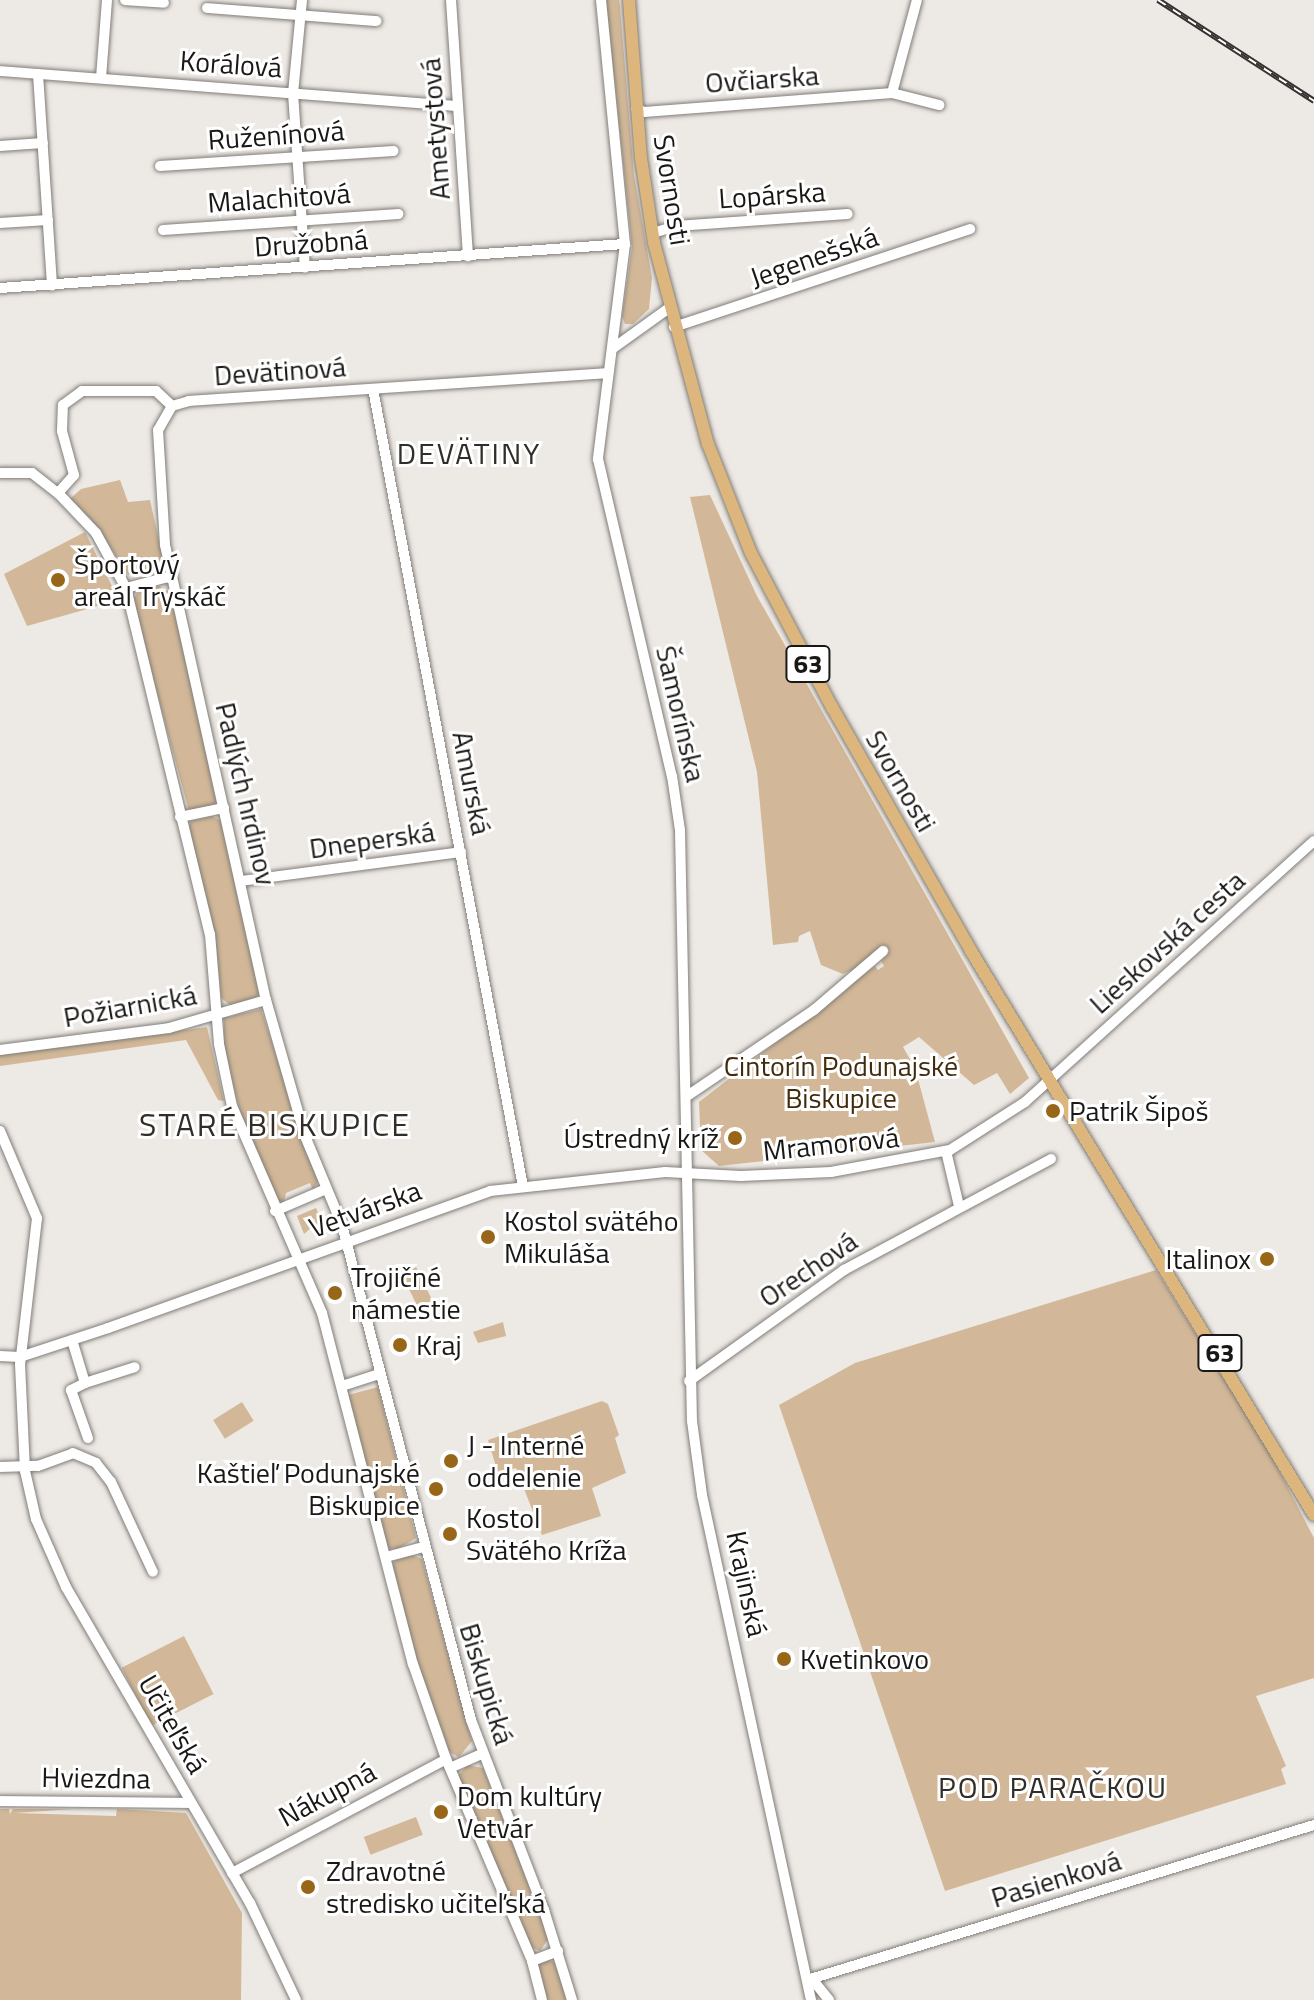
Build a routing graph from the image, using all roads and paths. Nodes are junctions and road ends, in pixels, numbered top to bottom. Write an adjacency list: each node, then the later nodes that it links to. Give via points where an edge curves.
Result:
1 (107, 0): 14 (street)
2 (125, 0): 8 (street)
3 (302, 0): 10 (street)
4 (451, 0): 18 (street, Ametystová)
5 (601, 0): 33 (street, Šamorínska)
6 (629, 0): 19 (main road, Svornosti / 63)
7 (917, 0): 16 (street)
8 (164, 3)
9 (207, 8): 10 (street)
10 (301, 15): 11 (street); 15 (street)
11 (377, 21)
12 (0, 71): 13 (street, Korálová)
13 (38, 74): 14 (street, Korálová); 20 (street)
14 (101, 78): 15 (street, Korálová)
15 (293, 93): 18 (street, Korálová); 23 (street)
16 (892, 93): 17 (street, Ovčiarska); 19 (street, Ovčiarska, via 644,112)
17 (939, 105)
18 (458, 106): 34 (street, Ametystová)
19 (636, 108): 32 (main road, Svornosti / 63)
20 (43, 143): 21 (street); 27 (street)
21 (0, 146)
22 (394, 151): 23 (street, Ruženínová)
23 (297, 157): 24 (street, Ruženínová); 28 (street)
24 (160, 166)
25 (398, 214): 28 (street, Malachitová)
26 (848, 214): 32 (street, Lopárska, via 676,226)
27 (48, 220): 29 (street); 36 (street)
28 (302, 221): 31 (street, Malachitová); 35 (street)
29 (0, 223)
30 (970, 229): 39 (street, Jegenešská)
31 (163, 230)
32 (653, 233): 38 (main road, Svornosti / 63)
33 (625, 244): 34 (street, Družobná); 40 (street, Šamorínska)
34 (468, 256): 35 (street, Družobná)
35 (305, 268): 36 (street, Družobná)
36 (52, 286): 37 (street, Družobná)
37 (0, 288)
38 (669, 308): 39 (main road, Svornosti / 63); 40 (street)
39 (674, 327): 57 (main road, Svornosti / 63, via 708,444 770,593 971,951)
40 (612, 349): 41 (street, Šamorínska)
41 (608, 373): 42 (street, Devätinová); 58 (street, Šamorínska, via 597,455 600,483 679,816)
42 (373, 389): 43 (street, Devätinová); 51 (street, Amurská)
43 (172, 406): 45 (street, via 156,391 129,388 82,391 67,401 62,431 74,475); 46 (street, Padlých hrdinov, via 158,430 158,461)
44 (0, 473): 45 (street, via 32,473)
45 (58, 493): 47 (street, via 96,533)
46 (172, 576): 47 (street); 48 (street, Padlých hrdinov)
47 (126, 588): 49 (street)
48 (224, 808): 49 (street); 52 (street, Padlých hrdinov)
49 (180, 817): 55 (street, via 210,934)
50 (1314, 841): 57 (street, Lieskovská cesta)
51 (461, 852): 52 (street, Dneperská); 63 (street, Amurská)
52 (241, 881): 54 (street, Padlých hrdinov)
53 (883, 951): 58 (street, via 803,1018)
54 (266, 1000): 55 (street, Požiarnická); 64 (street, Padlých hrdinov, via 285,1076)
55 (217, 1013): 56 (street, Požiarnická, via 209,1020 169,1028); 66 (street, via 234,1115)
56 (0, 1050)
57 (1051, 1078): 60 (street, Mramorová, via 1016,1110); 80 (main road, Svornosti / 63)
58 (687, 1096): 62 (street, Šamorínska)
59 (0, 1131): 71 (street, Učiteľská, via 37,1218)
60 (946, 1151): 62 (street, Mramorová, via 892,1164 801,1174); 65 (street)
61 (1051, 1159): 65 (street, Orechová)
62 (686, 1173): 63 (street, Vetvárska); 74 (street, Krajinská)
63 (523, 1187): 67 (street, Vetvárska, via 480,1194)
64 (326, 1189): 66 (street); 67 (street)
65 (959, 1206): 74 (street, Orechová, via 839,1273)
66 (275, 1211): 68 (street)
67 (346, 1242): 68 (street, Vetvárska); 73 (street)
68 (300, 1259): 69 (street, Vetvárska); 76 (street)
69 (72, 1340): 71 (street, Vetvárska); 75 (street)
70 (0, 1356): 71 (street)
71 (20, 1357): 78 (street, Učiteľská)
72 (135, 1367): 75 (street)
73 (379, 1374): 76 (street); 81 (street, Biskupická)
74 (689, 1381): 92 (street, Krajinská, via 702,1495)
75 (85, 1383): 77 (street, via 71,1390)
76 (342, 1386): 82 (street)
77 (88, 1438)
78 (25, 1466): 79 (street); 83 (street, via 76,1453 102,1468); 87 (street, Učiteľská, via 36,1519 60,1574)
79 (0, 1467)
80 (1314, 1515)
81 (423, 1547): 82 (street); 84 (street, Biskupická)
82 (386, 1557): 85 (street, via 413,1664)
83 (153, 1572)
84 (483, 1753): 85 (street, Nákupná); 90 (street, Biskupická)
85 (448, 1763): 89 (street, Nákupná); 91 (street)
86 (0, 1801): 87 (street, Hviezdna)
87 (191, 1803): 89 (street, Učiteľská)
88 (1314, 1825): 92 (street, Pasienková)
89 (232, 1873): 93 (street, Učiteľská)
90 (558, 1951): 91 (street); 95 (street, Biskupická)
91 (532, 1961): 94 (street)
92 (809, 1979): 96 (street, Krajinská); 97 (street)
93 (296, 2000)
94 (542, 2000)
95 (572, 2000)
96 (811, 2000)
97 (829, 2000)

